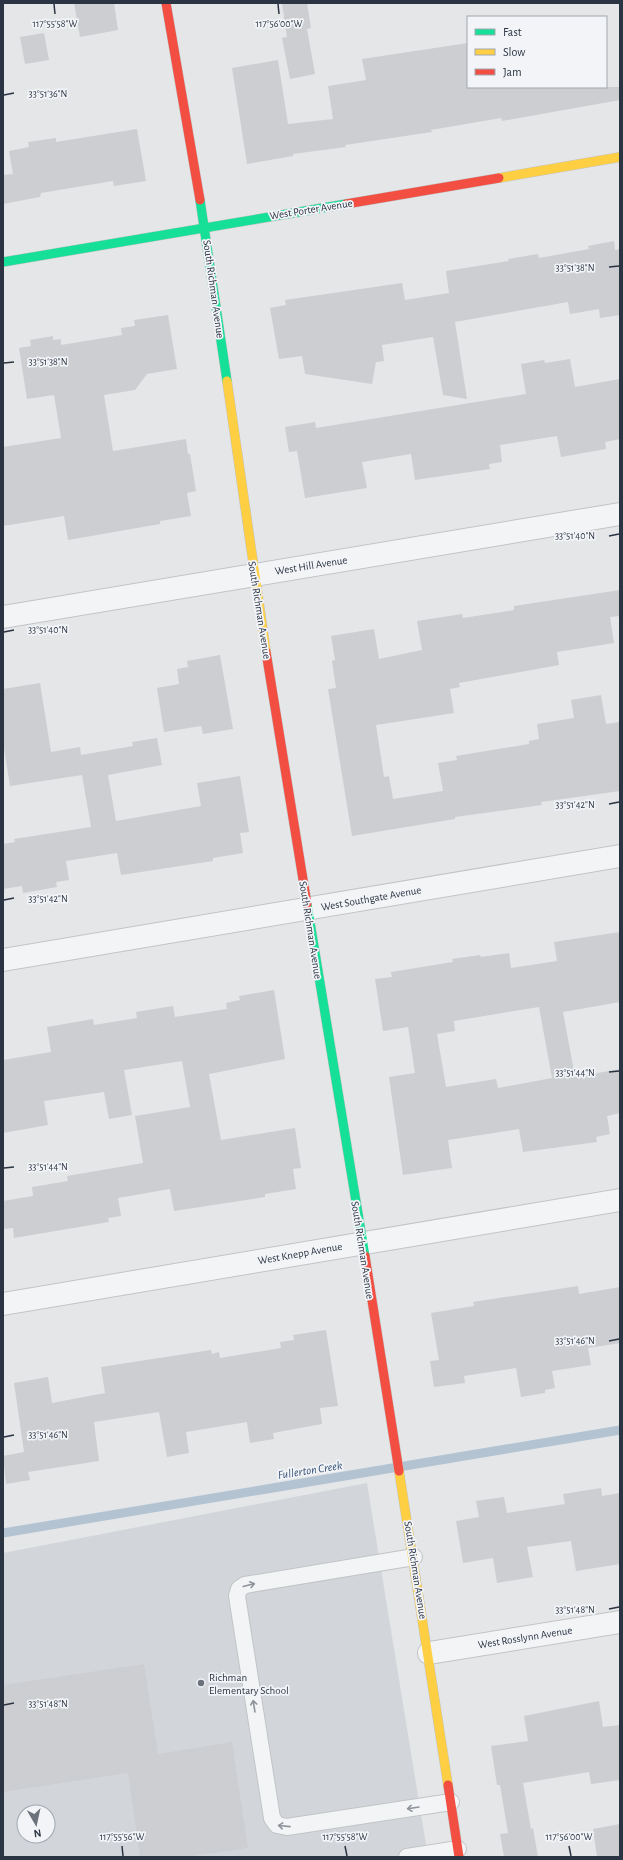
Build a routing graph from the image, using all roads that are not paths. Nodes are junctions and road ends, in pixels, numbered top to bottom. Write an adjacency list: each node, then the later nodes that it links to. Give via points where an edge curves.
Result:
1 (166, 3): 3 (street, South Richman Avenue)
2 (620, 157): 3 (street, West Porter Avenue)
3 (206, 226): 4 (street, West Porter Avenue); 6 (street, South Richman Avenue)
4 (3, 262)
5 (620, 514): 6 (street, West Hill Avenue)
6 (254, 575): 7 (street, West Hill Avenue); 9 (street, South Richman Avenue)
7 (3, 617)
8 (620, 856): 9 (street, West Southgate Avenue)
9 (307, 909): 10 (street, West Southgate Avenue); 12 (street, South Richman Avenue)
10 (3, 960)
11 (620, 1200): 12 (street, West Knepp Avenue)
12 (362, 1242): 13 (street, West Knepp Avenue); 14 (street, South Richman Avenue)
13 (3, 1304)
14 (414, 1557): 16 (street, South Richman Avenue); 17 (lane, one-way to 14, via 286,1827 277,1825 272,1818 237,1596 239,1589 245,1585)
15 (620, 1622): 16 (street, West Rosslynn Avenue)
16 (430, 1653): 17 (street, South Richman Avenue)
17 (451, 1802): 18 (street, South Richman Avenue)
18 (459, 1853): 19 (lane)
19 (407, 1857)

